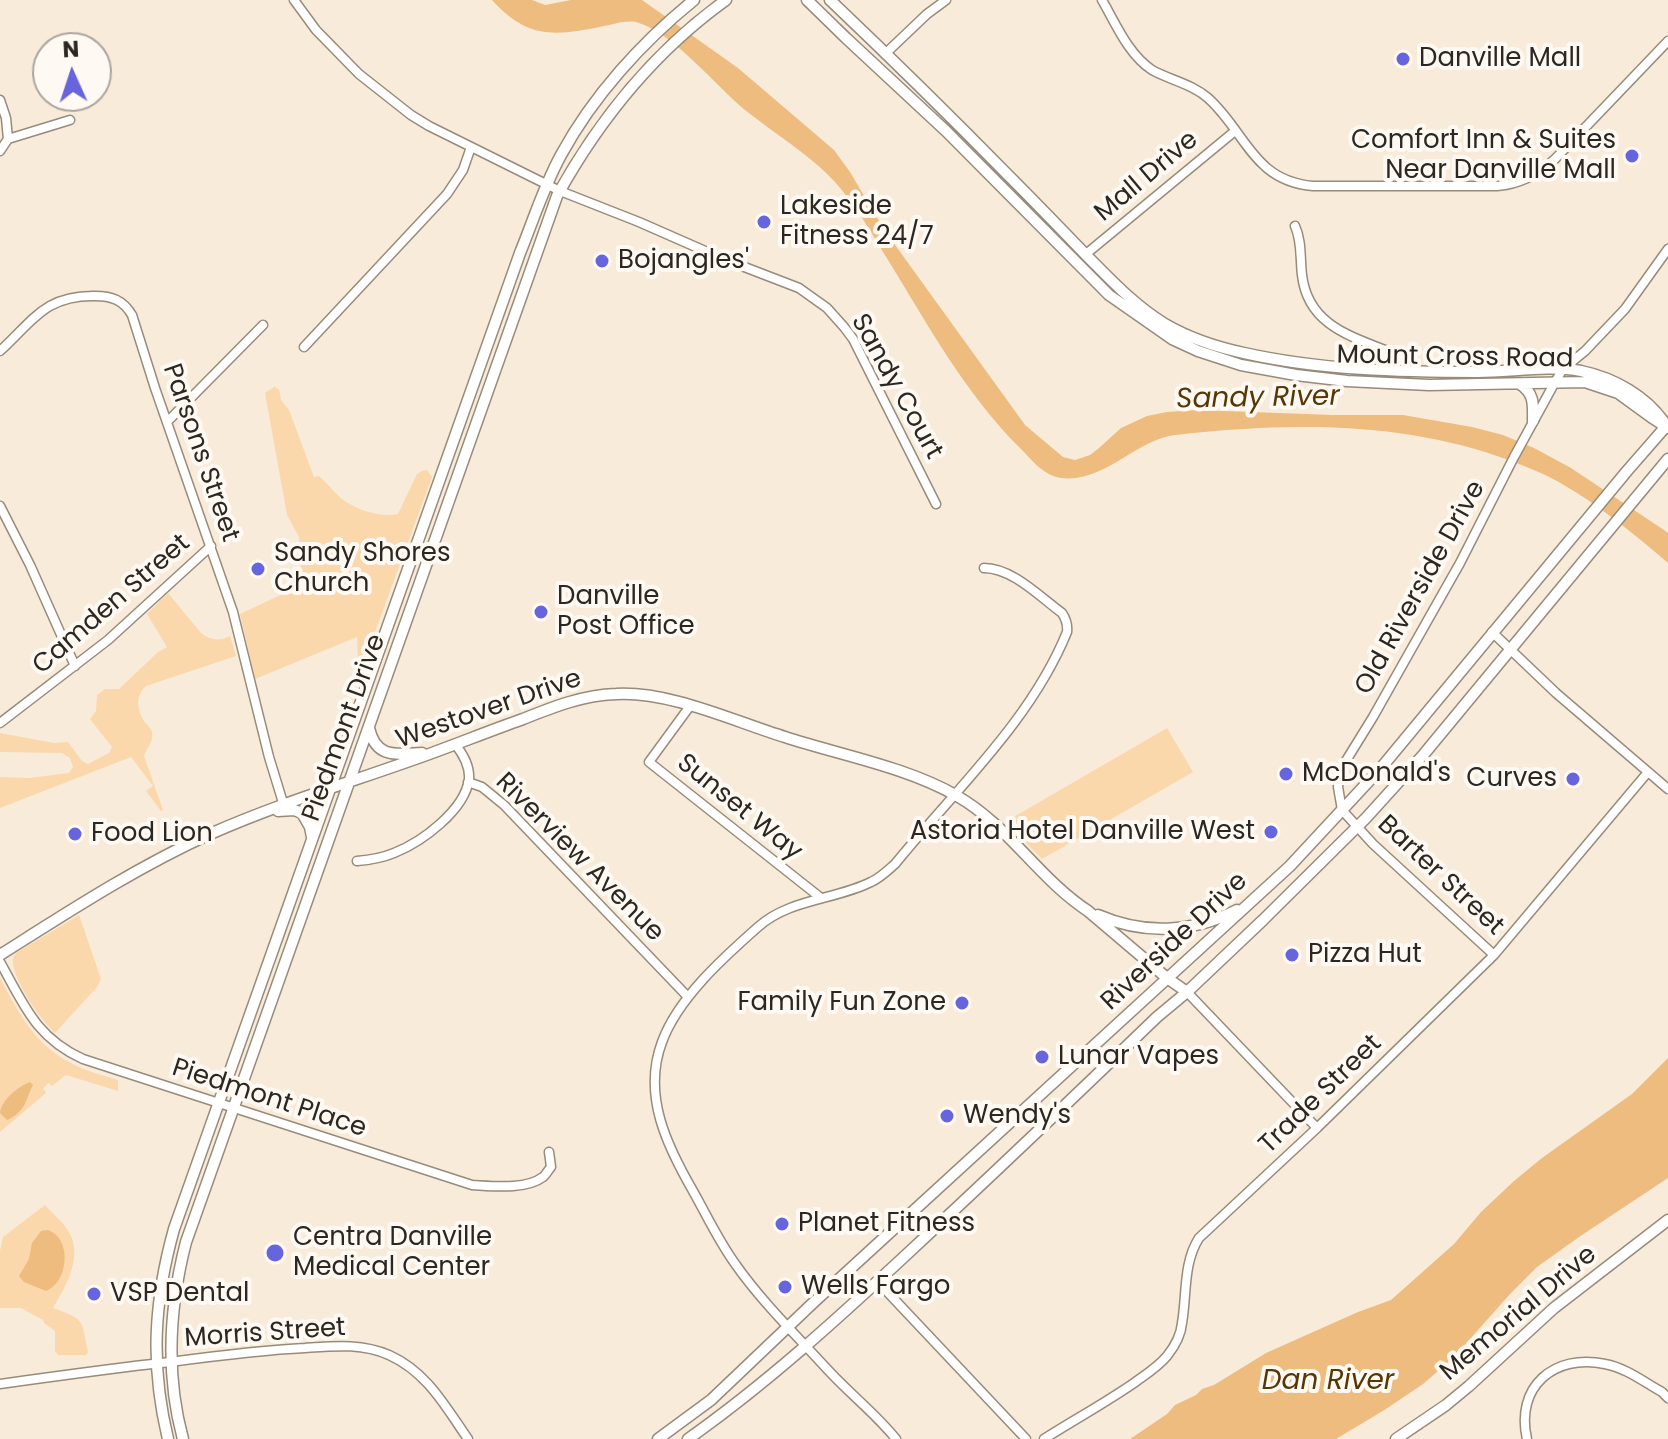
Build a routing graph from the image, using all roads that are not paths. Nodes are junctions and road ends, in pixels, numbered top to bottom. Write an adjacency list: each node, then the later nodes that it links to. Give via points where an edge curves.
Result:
1 (294, 0): 14 (street, Sandy Court, via 359,74 411,115)
2 (694, 0): 16 (main road, Piedmont Drive, via 613,80 574,132)
3 (726, 0): 17 (main road, Piedmont Drive, via 633,86 600,126)
4 (807, 0): 27 (main road, Mount Cross Road, via 1109,295 1172,339 1241,365 1296,375 1376,383)
5 (830, 0): 9 (main road, Mount Cross Road)
6 (946, 0): 9 (street)
7 (1102, 0): 12 (street, via 1142,61 1203,94)
8 (1668, 41): 12 (street, via 1548,166 1513,184 1306,186 1269,171)
9 (885, 54): 20 (main road, Mount Cross Road)
10 (0, 100): 13 (street)
11 (70, 120): 13 (street)
12 (1235, 131): 20 (street, Mall Drive)
13 (8, 139): 15 (street)
14 (471, 147): 16 (street, Sandy Court); 22 (street, via 447,194)
15 (0, 151)
16 (547, 184): 17 (street, Sandy Court); 49 (main road, Piedmont Drive)
17 (560, 191): 34 (street, Sandy Court, via 799,288 827,308 853,339); 43 (main road, Piedmont Drive)
18 (1295, 226): 24 (street, via 1304,286 1320,315 1341,332)
19 (1668, 249): 25 (street, Old Riverside Drive, via 1605,332)
20 (1086, 254): 25 (main road, Mount Cross Road, via 1149,314 1187,335 1232,350 1307,364 1408,372)
21 (263, 325): 28 (street)
22 (304, 347)
23 (0, 351): 28 (street, Parsons Street, via 40,312 62,299 115,299 132,315)
24 (1395, 354)
25 (1563, 369): 26 (street, Old Riverside Drive); 30 (main road, Mount Cross Road, via 1600,376 1631,391)
26 (1555, 382): 27 (main road, Mount Cross Road); 29 (street, Old Riverside Drive); 30 (main road, Mount Cross Road, via 1608,388)
27 (1520, 384): 29 (main road, via 1533,398)
28 (167, 422): 36 (street, Parsons Street)
29 (1532, 423): 53 (street, Old Riverside Drive, via 1460,563 1343,767 1338,787)
30 (1668, 426): 38 (main road, Riverside Drive)
31 (1668, 459): 33 (main road, Riverside Drive)
32 (1668, 471): 33 (main road)
33 (1650, 480): 39 (main road, Riverside Drive)
34 (936, 504)
35 (0, 506): 40 (street)
36 (211, 546): 40 (street, Camden Street); 52 (street, Parsons Street)
37 (984, 568): 51 (street, via 1009,574 1062,613 1067,632 1028,703)
38 (1492, 632): 39 (street); 53 (main road, Riverside Drive)
39 (1509, 650): 46 (street); 55 (main road, Riverside Drive)
40 (75, 666): 42 (street, Camden Street)
41 (690, 706): 44 (main road, Westover Drive, via 636,694 597,695); 51 (main road, Westover Drive, via 900,772); 58 (street, Sunset Way, via 649,762)
42 (0, 723)
43 (368, 726): 45 (main road, via 375,745 390,755); 48 (main road, Piedmont Drive)
44 (455, 744): 45 (main road, Westover Drive); 47 (street, Riverview Avenue, via 466,760)
45 (432, 753): 48 (main road, Westover Drive)
46 (1648, 772): 50 (street); 62 (street, Trade Street)
47 (468, 782): 57 (street, via 449,815 422,838 394,853); 66 (street, Riverview Avenue, via 504,805)
48 (348, 783): 49 (main road, Westover Drive); 68 (main road, Piedmont Drive)
49 (330, 789): 52 (main road, Westover Drive); 56 (main road, Piedmont Drive)
50 (1668, 789)
51 (955, 795): 58 (street, via 884,874); 60 (main road, Westover Drive, via 995,823)
52 (284, 806): 54 (main road, Westover Drive)
53 (1342, 810): 55 (street); 59 (main road, Riverside Drive)
54 (268, 811): 56 (main road, via 302,813); 61 (main road, Westover Drive, via 152,863)
55 (1358, 826): 62 (street, Barter Street); 65 (main road, Riverside Drive)
56 (312, 841): 67 (main road, Piedmont Drive)
57 (357, 861)
58 (821, 898): 66 (street, via 760,925)
59 (1246, 906): 60 (main road, via 1212,921 1164,930); 64 (main road, Riverside Drive)
60 (1088, 911): 64 (main road, Westover Drive)
61 (0, 955)
62 (1494, 955): 69 (street, Trade Street)
63 (0, 962): 67 (street, Piedmont Place, via 39,1029 57,1045 83,1059)
64 (1167, 978): 65 (main road, Westover Drive); 73 (main road, Riverside Drive)
65 (1187, 992): 69 (street); 72 (main road, Riverside Drive)
66 (688, 997): 73 (street, via 657,1056 661,1127 733,1260)
67 (219, 1104): 68 (street, Piedmont Place); 76 (main road, Piedmont Drive, via 165,1261)
68 (234, 1107): 70 (street, Piedmont Place, via 472,1185 528,1184 551,1167); 75 (main road, Piedmont Drive, via 183,1254 172,1308)
69 (1317, 1128): 86 (street, Trade Street, via 1193,1247 1182,1324 1169,1354 1101,1406)
70 (549, 1152)
71 (1668, 1220): 87 (main road, Memorial Drive, via 1554,1308 1446,1405)
72 (877, 1281): 74 (main road, Riverside Drive); 85 (street)
73 (789, 1326): 74 (street); 82 (main road, Riverside Drive, via 711,1400)
74 (807, 1346): 83 (main road, Riverside Drive); 84 (street)
75 (171, 1362): 76 (street, Morris Street); 80 (main road, Piedmont Drive); 81 (street, Morris Street, via 276,1349 370,1349 409,1366 428,1382)
76 (156, 1363): 77 (street, Morris Street); 79 (main road, Piedmont Drive)
77 (0, 1384)
78 (1668, 1398): 88 (street, via 1615,1366 1567,1364 1534,1387 1526,1407)
79 (168, 1439)
80 (183, 1439)
81 (468, 1439)
82 (658, 1439)
83 (688, 1439)
84 (896, 1439)
85 (1026, 1439)
86 (1044, 1439)
87 (1396, 1439)
88 (1527, 1439)

